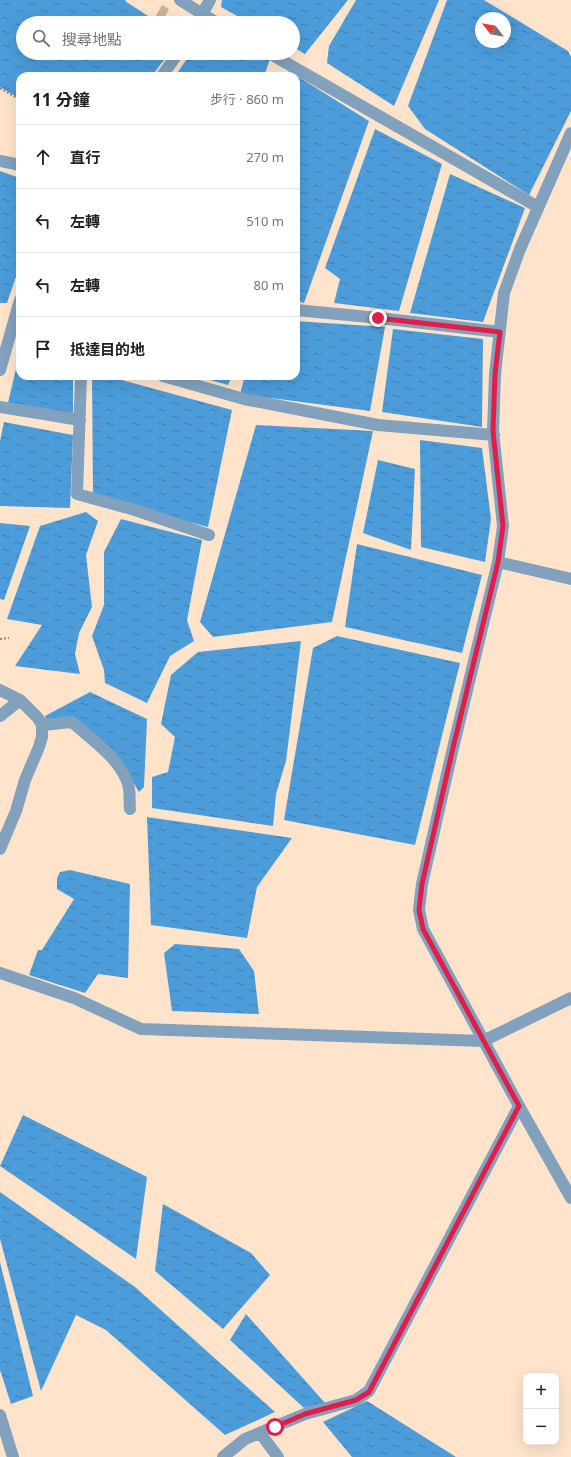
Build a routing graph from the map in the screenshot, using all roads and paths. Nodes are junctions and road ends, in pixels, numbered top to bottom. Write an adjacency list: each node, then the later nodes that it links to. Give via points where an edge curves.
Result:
1 (180, 0): 3 (street)
2 (210, 0): 4 (street)
3 (197, 16)
4 (202, 16)
5 (173, 60): 7 (street)
6 (281, 60): 13 (street)
7 (165, 72)
8 (0, 88): 9 (path)
9 (16, 98)
10 (571, 133): 13 (street)
11 (0, 161): 12 (street)
12 (16, 165)
13 (538, 207): 16 (street, via 504,293)
14 (300, 310): 16 (street)
15 (16, 314): 17 (street)
16 (500, 332): 22 (street, via 495,374)
17 (0, 370)
18 (81, 380): 21 (street)
19 (177, 380): 22 (street, via 244,399 378,425)
20 (0, 407): 21 (street)
21 (80, 420): 23 (street, via 77,494)
22 (494, 435): 24 (street, via 503,526)
23 (210, 535)
24 (498, 562): 25 (street); 36 (street, via 422,884 419,910 423,929)
25 (571, 579)
26 (9, 638): 27 (path)
27 (0, 639)
28 (0, 690): 29 (street)
29 (20, 700): 30 (street); 31 (street)
30 (0, 716)
31 (42, 725): 32 (street, via 72,722 98,745 115,762 128,782); 33 (street, via 39,747)
32 (130, 809)
33 (0, 848)
34 (0, 974): 36 (street, via 74,998 141,1029)
35 (571, 998): 36 (street)
36 (483, 1041): 37 (street)
37 (519, 1106): 38 (street); 40 (street, via 369,1392 356,1400 305,1414)
38 (571, 1198)
39 (0, 1415): 41 (street)
40 (260, 1433): 42 (street, via 245,1439); 43 (street)
41 (13, 1457)
42 (223, 1457)
43 (278, 1457)

